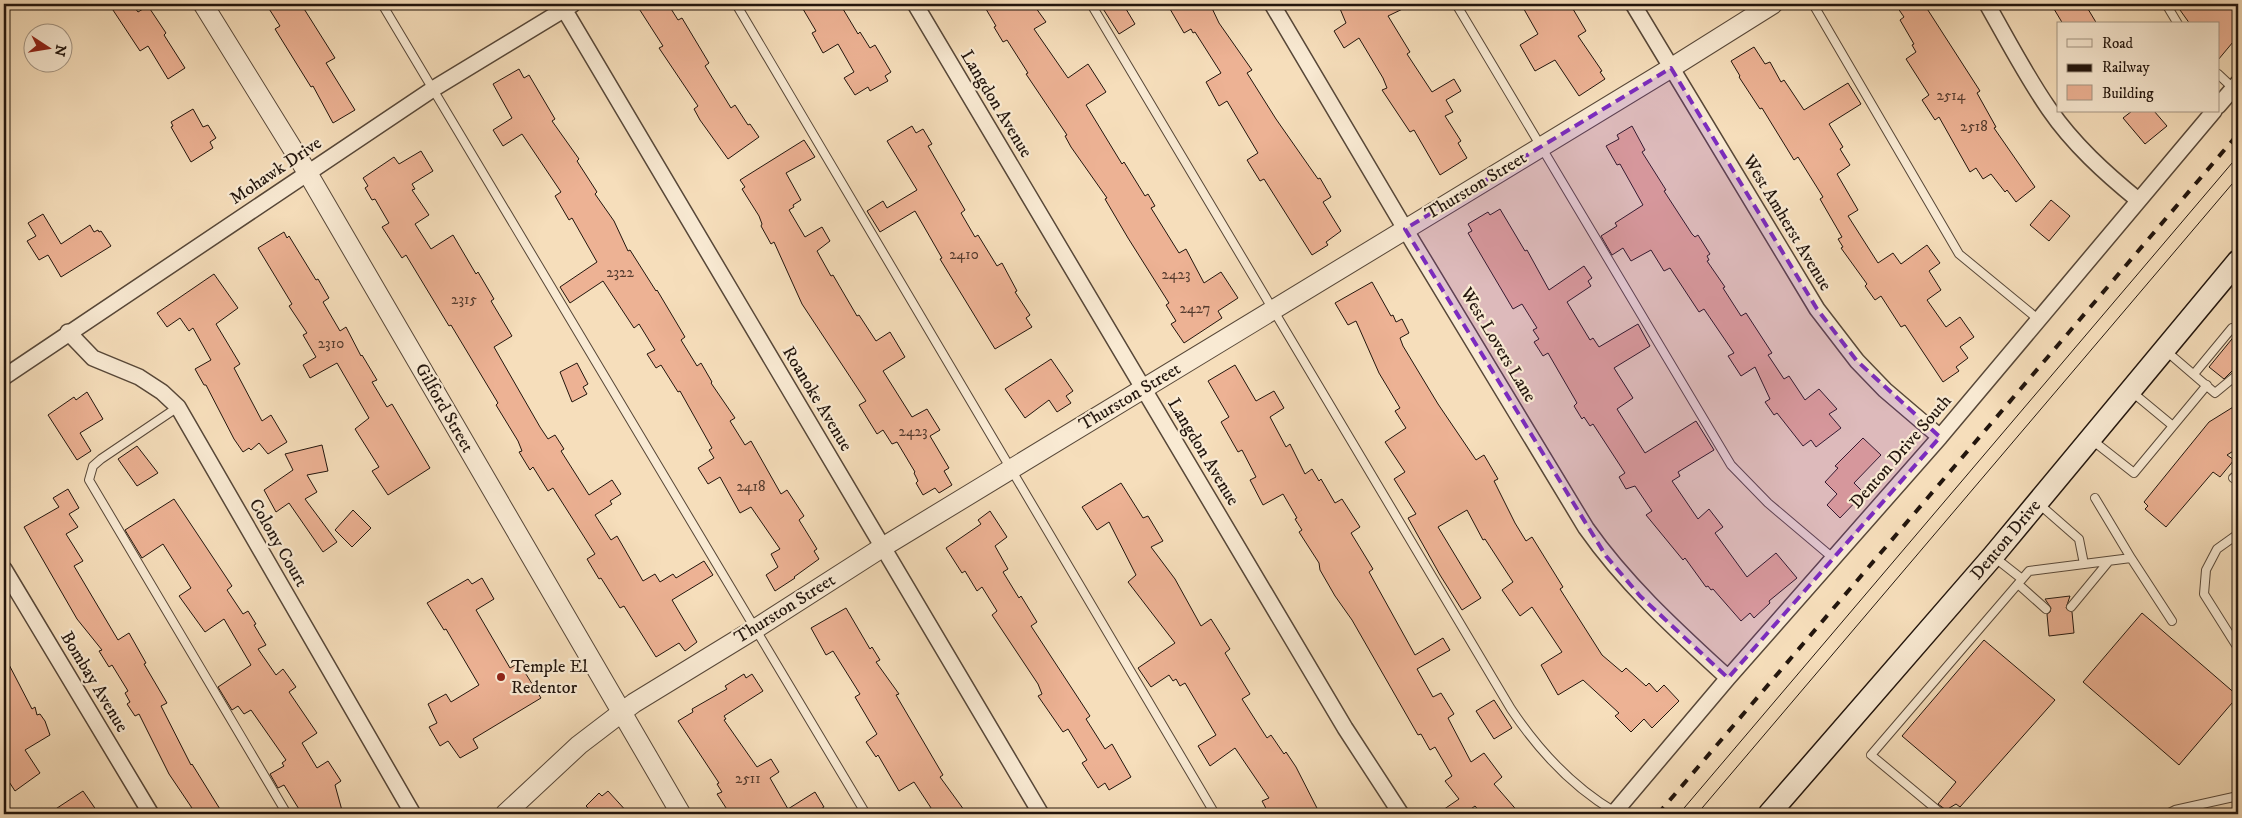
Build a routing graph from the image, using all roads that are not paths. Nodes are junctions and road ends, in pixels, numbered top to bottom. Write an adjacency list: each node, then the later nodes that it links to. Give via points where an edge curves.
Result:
1 (204, 4): 22 (street, Gilford Street)
2 (382, 4): 18 (lane)
3 (736, 4): 41 (lane)
4 (915, 4): 35 (street, Langdon Avenue)
5 (1091, 4): 26 (lane)
6 (1272, 4): 24 (street, West Lovers Lane)
7 (1456, 4): 21 (lane)
8 (1633, 4): 15 (street, West Amherst Avenue)
9 (1772, 4): 15 (street, Thurston Street)
10 (1813, 4): 27 (lane, via 1959,254)
11 (1986, 4): 23 (street, via 2049,109 2097,164)
12 (2167, 4): 14 (lane)
13 (566, 6): 18 (street, Mohawk Drive); 45 (street, Roanoke Avenue)
14 (2177, 22)
15 (1671, 68): 21 (street, Thurston Street); 39 (street, West Amherst Avenue, via 1817,309 1885,390)
16 (2220, 75): 17 (lane)
17 (2236, 86): 19 (street)
18 (433, 89): 22 (street, Mohawk Drive); 56 (lane)
19 (2220, 104)
20 (2213, 112): 23 (street, Denton Drive South)
21 (1540, 147): 24 (street, Thurston Street); 47 (lane, via 1731,464 1768,503)
22 (307, 172): 29 (street, Mohawk Drive); 59 (street, Gilford Street)
23 (2138, 200): 27 (street, Denton Drive South)
24 (1405, 229): 26 (street, Thurston Street); 58 (street, West Lovers Lane, via 1606,556 1640,596)
25 (2235, 271): 30 (main road, Denton Drive)
26 (1273, 310): 35 (street, Thurston Street); 62 (lane, via 1527,734 1571,780)
27 (2038, 319): 39 (street, Denton Drive South)
28 (2238, 328): 31 (lane, via 2232,328 2219,349)
29 (68, 332): 33 (street, Mohawk Drive); 37 (street, Colony Court, via 93,358 139,378)
30 (2164, 348): 31 (lane); 36 (main road, Denton Drive)
31 (2194, 374): 34 (lane)
32 (2238, 374): 34 (lane, via 2215,393)
33 (4, 377)
34 (2207, 386): 38 (lane)
35 (1144, 389): 41 (street, Thurston Street); 71 (street, Langdon Avenue, via 1345,728)
36 (2130, 390): 38 (lane); 40 (main road, Denton Drive)
37 (178, 407): 64 (lane, via 100,459 93,466 89,480); 65 (street, Colony Court)
38 (2173, 426): 40 (lane, via 2134,473)
39 (1940, 436): 47 (street, Denton Drive South)
40 (2090, 438): 43 (main road, Denton Drive)
41 (1012, 470): 45 (street, Thurston Street); 70 (lane)
42 (2095, 498): 48 (lane)
43 (2038, 503): 46 (main road, Denton Drive); 50 (lane, via 2079,539)
44 (2238, 534): 57 (lane, via 2217,549 2206,570 2204,594)
45 (883, 547): 56 (street, Thurston Street); 69 (street, Roanoke Avenue)
46 (1993, 556): 52 (lane); 72 (main road, Denton Drive)
47 (1833, 558): 58 (street, Denton Drive South)
48 (2131, 558): 49 (lane); 55 (lane)
49 (2109, 561): 50 (lane); 53 (lane)
50 (2084, 564): 52 (lane, via 2029,571)
51 (4, 569): 63 (street, Bombay Avenue)
52 (2019, 579): 54 (lane); 73 (lane, via 1871,755)
53 (2071, 607)
54 (2046, 609)
55 (2172, 621)
56 (755, 629): 59 (street, Thurston Street); 68 (lane)
57 (2238, 648)
58 (1728, 678): 62 (street, Denton Drive South)
59 (622, 711): 66 (street, Thurston Street, via 579,745); 67 (street, Gilford Street)
60 (2238, 796): 61 (lane)
61 (2190, 811): 74 (lane)
62 (1614, 813)
63 (151, 814)
64 (287, 814)
65 (413, 814)
66 (505, 814)
67 (681, 814)
68 (866, 814)
69 (1041, 814)
70 (1216, 814)
71 (1401, 814)
72 (1769, 814)
73 (1942, 814)
74 (2167, 814)

